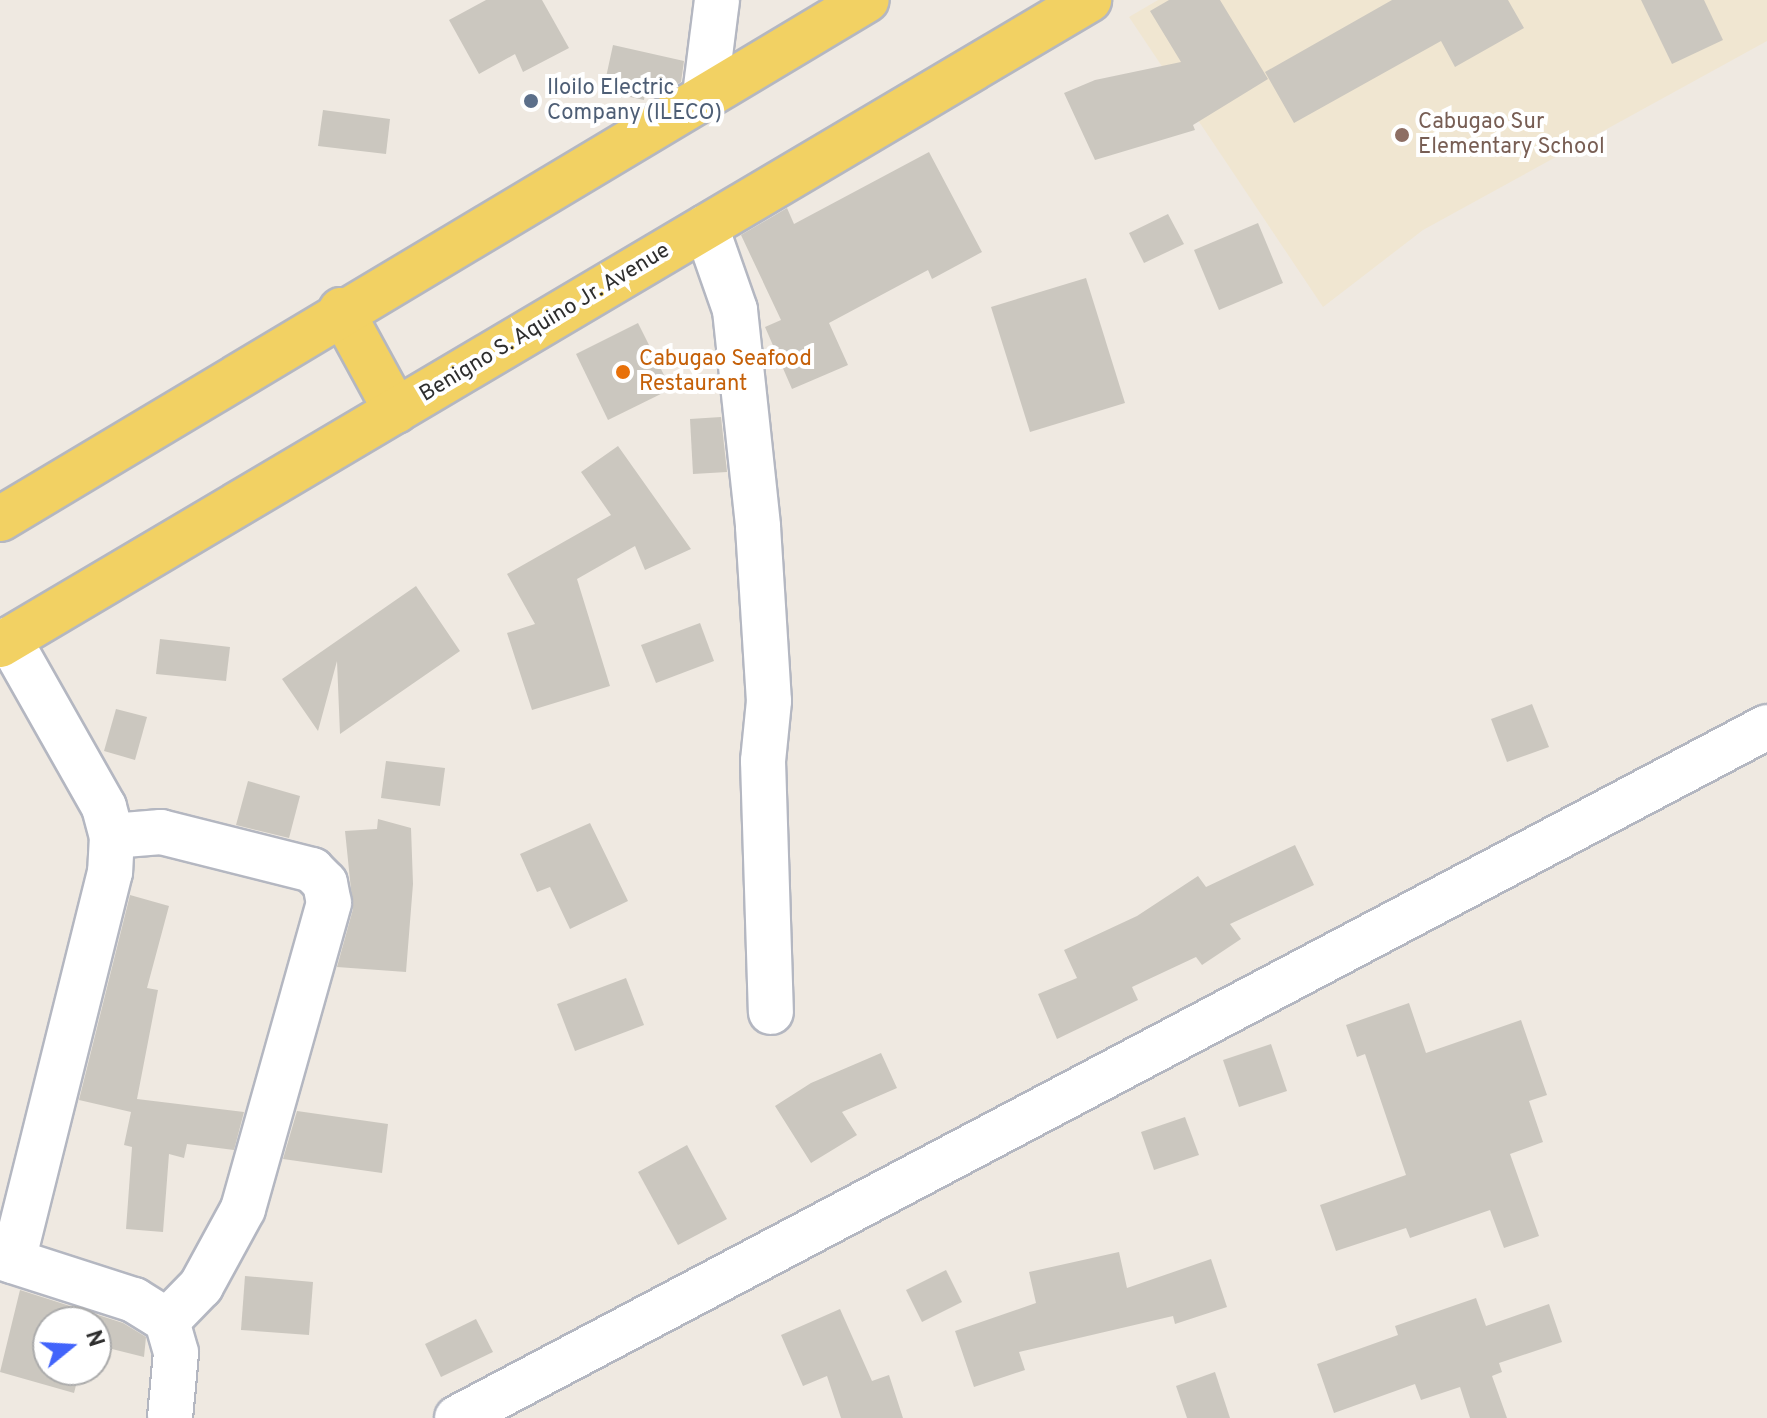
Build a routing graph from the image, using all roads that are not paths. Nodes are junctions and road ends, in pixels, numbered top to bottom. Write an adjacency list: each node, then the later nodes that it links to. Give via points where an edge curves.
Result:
1 (717, 0): 4 (street)
2 (867, 0): 4 (main road)
3 (1089, 0): 5 (main road, Benigno S. Aquino Jr. Avenue)
4 (705, 95): 6 (main road)
5 (706, 227): 7 (main road, Benigno S. Aquino Jr. Avenue); 12 (street, via 735,310 758,527 769,701 763,761)
6 (341, 310): 7 (main road); 8 (main road)
7 (396, 411): 9 (main road, Benigno S. Aquino Jr. Avenue)
8 (0, 519)
9 (4, 642): 11 (street, via 104,807)
10 (1767, 727): 16 (street)
11 (112, 836): 13 (street, via 110,872); 14 (street, via 161,832 312,870 325,883 329,903 243,1209 201,1286)
12 (771, 1012)
13 (6, 1259): 14 (street, via 134,1300)
14 (167, 1321): 15 (street, via 176,1353)
15 (170, 1418)
16 (457, 1418)

